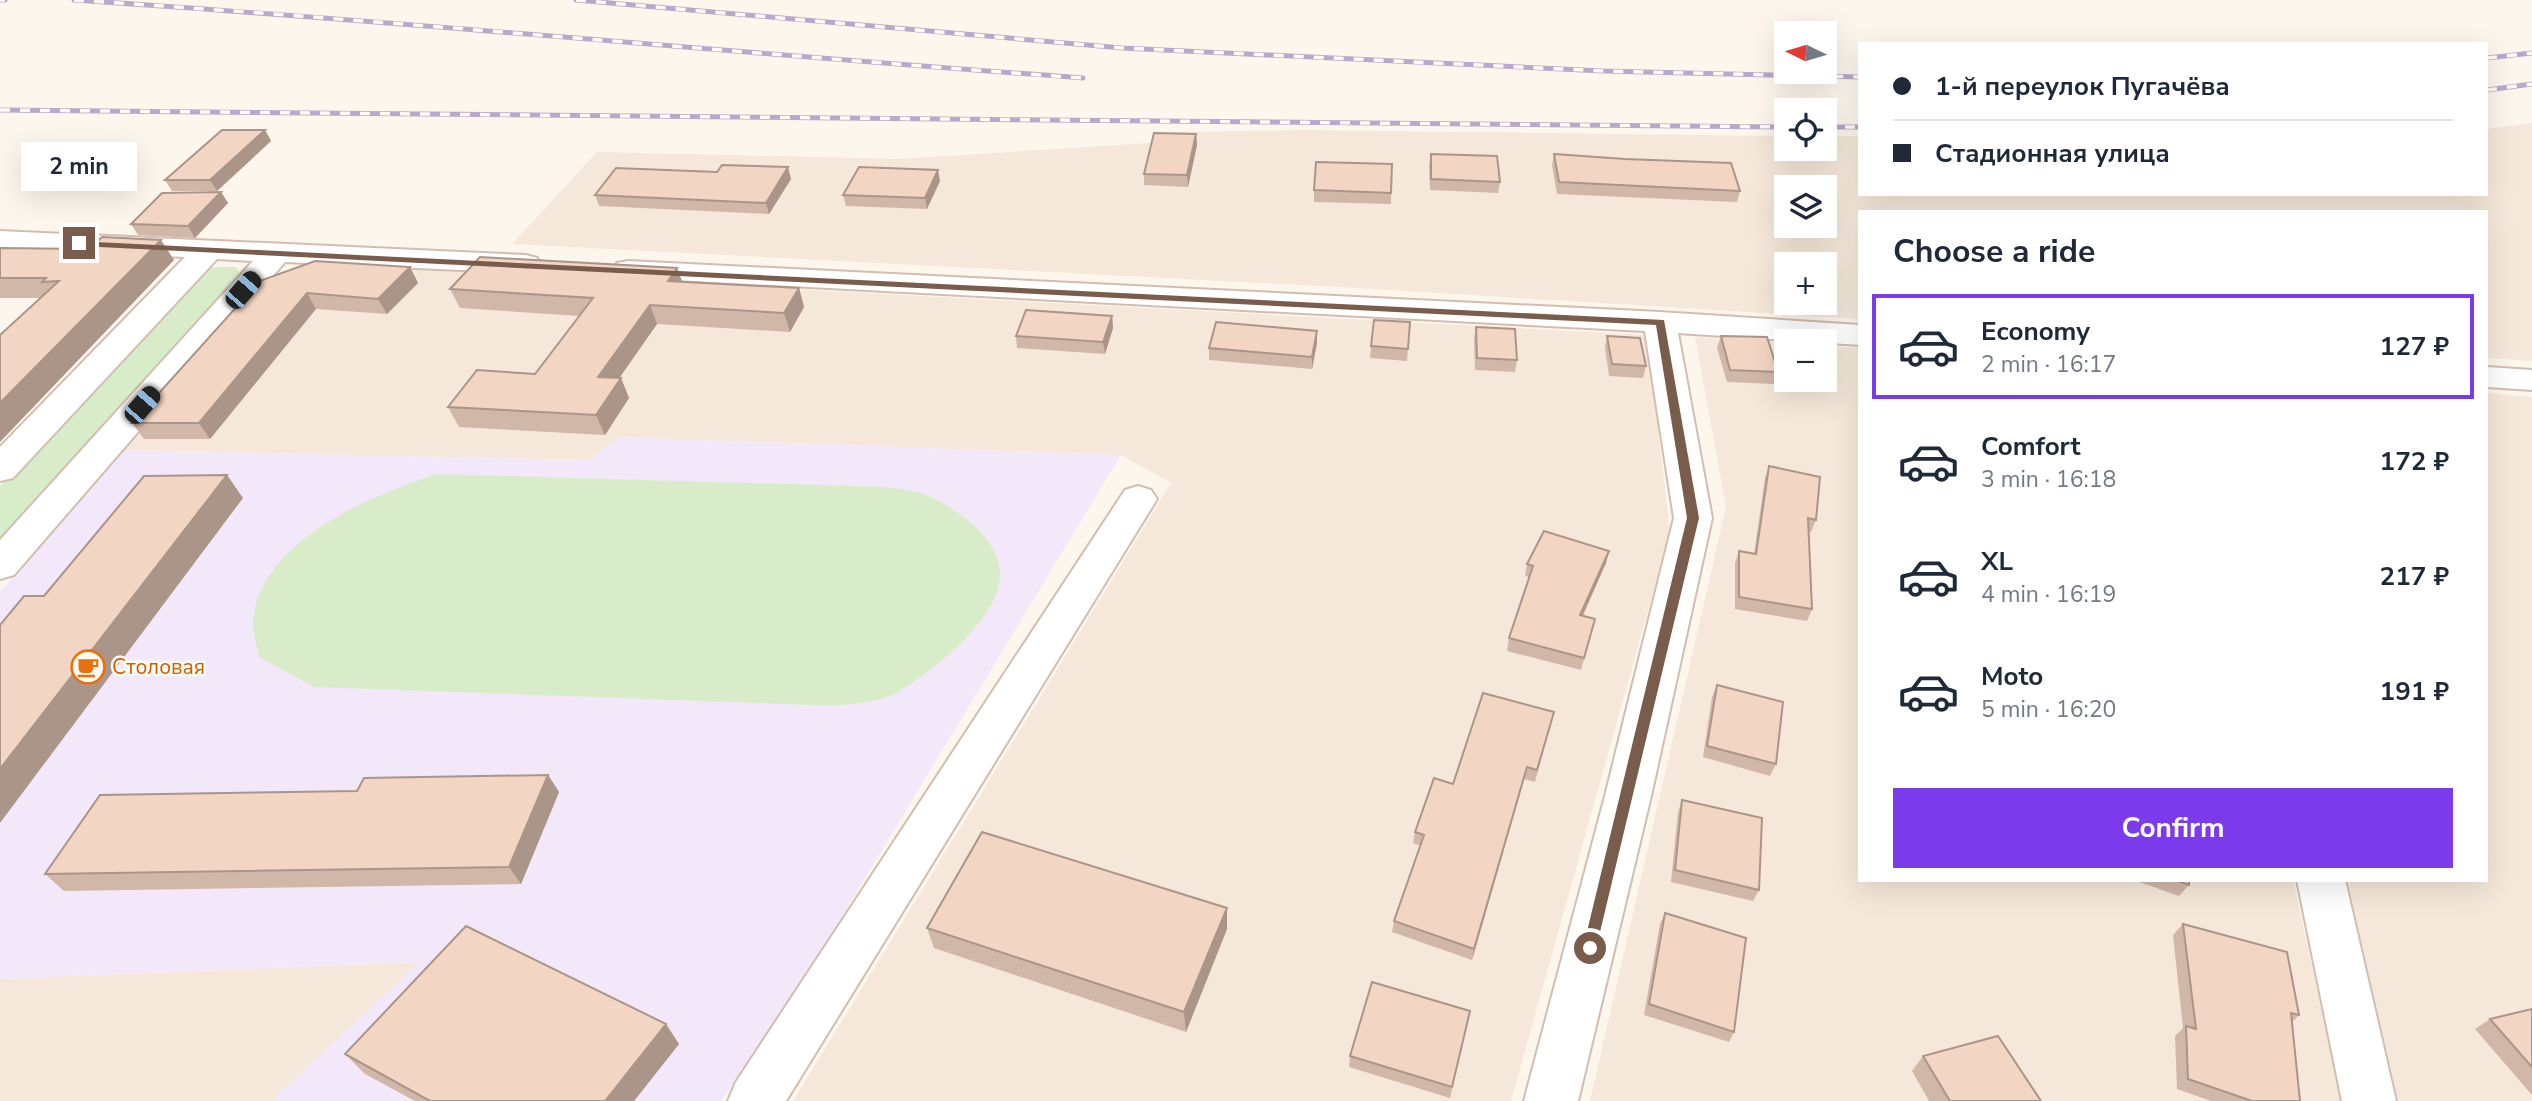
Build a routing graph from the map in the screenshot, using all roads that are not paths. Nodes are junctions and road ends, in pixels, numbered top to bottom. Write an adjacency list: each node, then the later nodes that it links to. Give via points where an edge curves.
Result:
1 (0, 240): 2 (street)
2 (210, 249): 3 (street); 10 (street)
3 (277, 252): 4 (street); 12 (street)
4 (556, 266)
5 (598, 268): 6 (street)
6 (1660, 322): 7 (street); 15 (street, via 1693,518)
7 (1858, 335)
8 (2488, 377): 9 (street)
9 (2532, 380)
10 (0, 469)
11 (1138, 499): 14 (street)
12 (0, 565)
13 (2321, 882): 16 (street)
14 (755, 1101)
15 (1551, 1101)
16 (2369, 1101)

